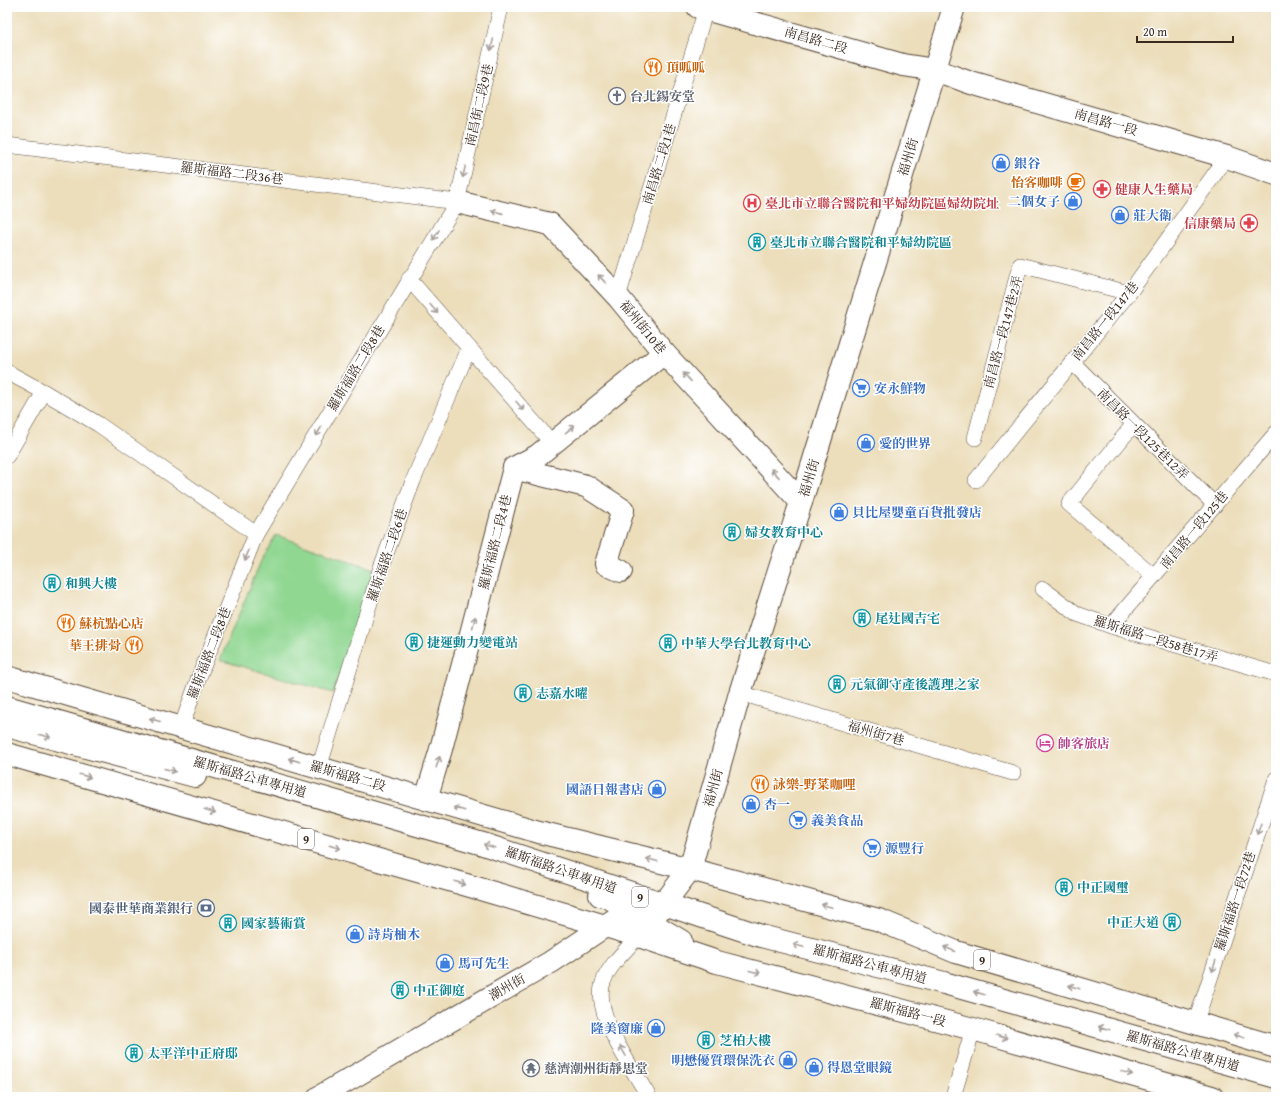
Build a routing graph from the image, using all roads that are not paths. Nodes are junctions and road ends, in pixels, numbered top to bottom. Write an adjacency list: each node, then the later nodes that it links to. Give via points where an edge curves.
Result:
1 (501, 7): 8 (lane, 南昌街二段9巷, one-way to 8)
2 (954, 7): 4 (main road, 福州街)
3 (702, 8): 4 (main road, 南昌路二段, via 903,64); 11 (lane, 南昌路二段1巷)
4 (935, 70): 6 (main road, 南昌路一段, via 971,83); 24 (main road, 福州街)
5 (7, 145): 8 (lane, 羅斯福路二段36巷)
6 (1227, 157): 7 (main road, 南昌路一段); 10 (lane, 南昌路一段147巷)
7 (1276, 174)
8 (457, 202): 9 (lane, 羅斯福路二段8巷, one-way to 9); 11 (main road, 福州街10巷, one-way to 8, via 550,224)
9 (409, 279): 12 (lane, one-way to 12); 26 (lane, 羅斯福路二段8巷, one-way to 26)
10 (1129, 293): 14 (lane, 南昌路一段147巷); 19 (lane, 南昌路一段147巷2弄, via 1020,264)
11 (618, 297): 13 (main road, 福州街10巷)
12 (469, 348): 20 (lane, one-way to 20); 38 (lane, 羅斯福路二段6巷, via 413,481 380,570)
13 (664, 353): 20 (main road, one-way to 13); 24 (main road, 福州街10巷, one-way to 13)
14 (1072, 362): 17 (lane, 南昌路一段125巷12弄); 23 (lane, 南昌路一段147巷)
15 (7, 372): 16 (lane)
16 (44, 392): 21 (lane); 26 (lane, via 98,424)
17 (1133, 425): 25 (lane, 南昌路一段125巷12弄); 28 (lane, via 1069,504)
18 (1276, 433): 25 (lane, 南昌路一段125巷)
19 (975, 438)
20 (552, 443): 22 (main road, via 537,456)
21 (7, 456)
22 (514, 468): 27 (main road, via 586,486 623,510 606,564); 41 (main road, 羅斯福路二段4巷, one-way to 22, via 442,750)
23 (976, 480)
24 (801, 502): 33 (main road, 福州街)
25 (1215, 505): 28 (lane, 南昌路一段125巷)
26 (256, 534): 36 (lane, 羅斯福路二段8巷, one-way to 36)
27 (621, 571)
28 (1154, 576): 30 (lane, 南昌路一段125巷)
29 (1043, 589): 30 (lane, 羅斯福路一段58巷17弄, via 1077,614)
30 (1111, 626): 31 (lane, 羅斯福路一段58巷17弄)
31 (1276, 674)
32 (7, 677): 36 (main road, 羅斯福路二段 / 9, one-way to 32)
33 (740, 693): 39 (lane, 福州街7巷); 42 (main road, 福州街)
34 (7, 707): 43 (main road, 羅斯福路公車專用道 / 9, one-way to 34, via 483,844)
35 (7, 726): 43 (main road, 羅斯福路公車專用道 / 9, one-way to 43, via 403,833 608,897)
36 (181, 728): 38 (main road, 羅斯福路二段 / 9, one-way to 36)
37 (7, 754): 44 (main road, 9, one-way to 44)
38 (319, 768): 41 (main road, 羅斯福路二段 / 9)
39 (1013, 774)
40 (1276, 779): 46 (lane, 羅斯福路一段72巷, one-way to 46)
41 (426, 799): 42 (main road, 羅斯福路二段 / 9, one-way to 41, via 539,832)
42 (690, 869): 43 (main road, 福州街); 46 (main road, 9, one-way to 42, via 956,952 879,920)
43 (646, 904): 44 (main road, 潮州街); 45 (main road, 福州街); 49 (main road, 羅斯福路公車專用道 / 9, one-way to 43, via 944,983)
44 (605, 926): 45 (main road, 9); 50 (main road, 潮州街, via 551,962)
45 (644, 929): 47 (main road, 羅斯福路一段 / 9, one-way to 47, via 717,962); 51 (lane, one-way to 45, via 608,1024 601,1002 604,980)
46 (1195, 1024): 48 (main road, 9, one-way to 46)
47 (973, 1029): 52 (lane); 53 (main road, 羅斯福路一段 / 9, one-way to 53)
48 (1276, 1047)
49 (1276, 1077)
50 (319, 1097)
51 (649, 1097)
52 (952, 1097)
53 (1212, 1097)

